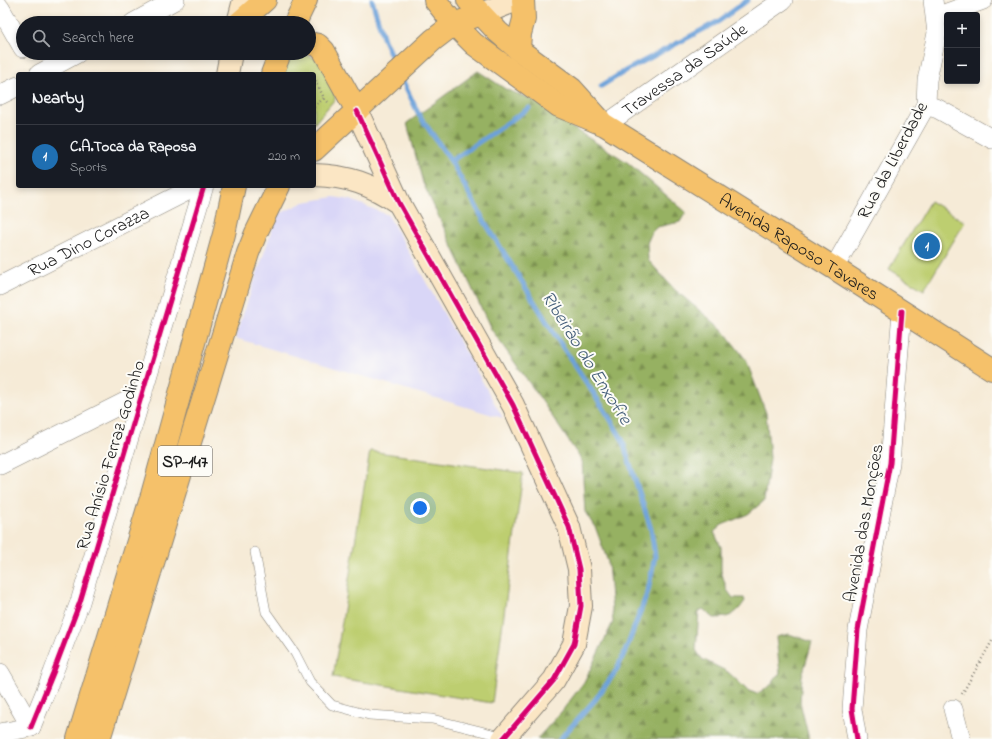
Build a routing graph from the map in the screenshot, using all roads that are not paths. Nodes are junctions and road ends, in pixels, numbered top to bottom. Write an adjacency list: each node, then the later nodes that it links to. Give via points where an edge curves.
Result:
1 (175, 0): 12 (street)
2 (249, 0): 13 (main road)
3 (306, 0): 14 (main road)
4 (435, 0): 15 (main road, Avenida Raposo Tavares)
5 (516, 0): 9 (street)
6 (523, 0): 18 (main road, via 524,19)
7 (783, 0): 29 (street, Travessa da Saúde)
8 (983, 0): 11 (street)
9 (475, 7): 15 (main road); 18 (main road, Avenida Raposo Tavares)
10 (0, 8): 16 (street)
11 (935, 9): 27 (street, Rua da Liberdade, via 937,33 927,80)
12 (146, 16)
13 (241, 16)
14 (298, 16)
15 (454, 24): 28 (main road, via 416,55); 29 (main road, Avenida Raposo Tavares, via 474,44 559,106)
16 (16, 36)
17 (316, 45): 28 (main road, via 324,51)
18 (519, 50): 29 (main road, Avenida Raposo Tavares, via 572,89)
19 (30, 60): 22 (street)
20 (65, 60): 23 (street)
21 (230, 60): 24 (street)
22 (38, 72)
23 (43, 72)
24 (227, 72)
25 (16, 87): 26 (street)
26 (0, 95)
27 (926, 105): 30 (street); 38 (street, Rua da Liberdade)
28 (357, 111): 31 (main road); 37 (street)
29 (605, 126): 38 (main road, Avenida Raposo Tavares)
30 (992, 139)
31 (316, 148)
32 (316, 175): 37 (street, via 358,181)
33 (193, 188): 39 (street, Rua Dino Corazza)
34 (203, 188): 42 (street, Rua Anísio Ferraz Godinho)
35 (234, 188): 50 (main road, SP-147, via 224,234 152,495)
36 (278, 188): 51 (main road, SP-147, via 248,253)
37 (399, 203): 49 (street, via 513,405 570,527 580,569 581,606 574,644 554,680)
38 (834, 268): 40 (main road, Avenida Raposo Tavares)
39 (0, 286)
40 (902, 311): 41 (main road, Avenida Raposo Tavares); 52 (street, Avenida das Monções, via 890,463 858,630 852,709)
41 (992, 369)
42 (143, 393): 43 (street); 47 (street, Rua Anísio Ferraz Godinho, via 80,602)
43 (0, 465)
44 (255, 552): 49 (lane, via 266,612 295,653 310,682 332,705 369,715 432,719)
45 (0, 673): 47 (street)
46 (953, 709): 53 (street)
47 (31, 727): 48 (street)
48 (0, 733)
49 (504, 738)
50 (78, 739)
51 (99, 739)
52 (857, 739)
53 (961, 739)

